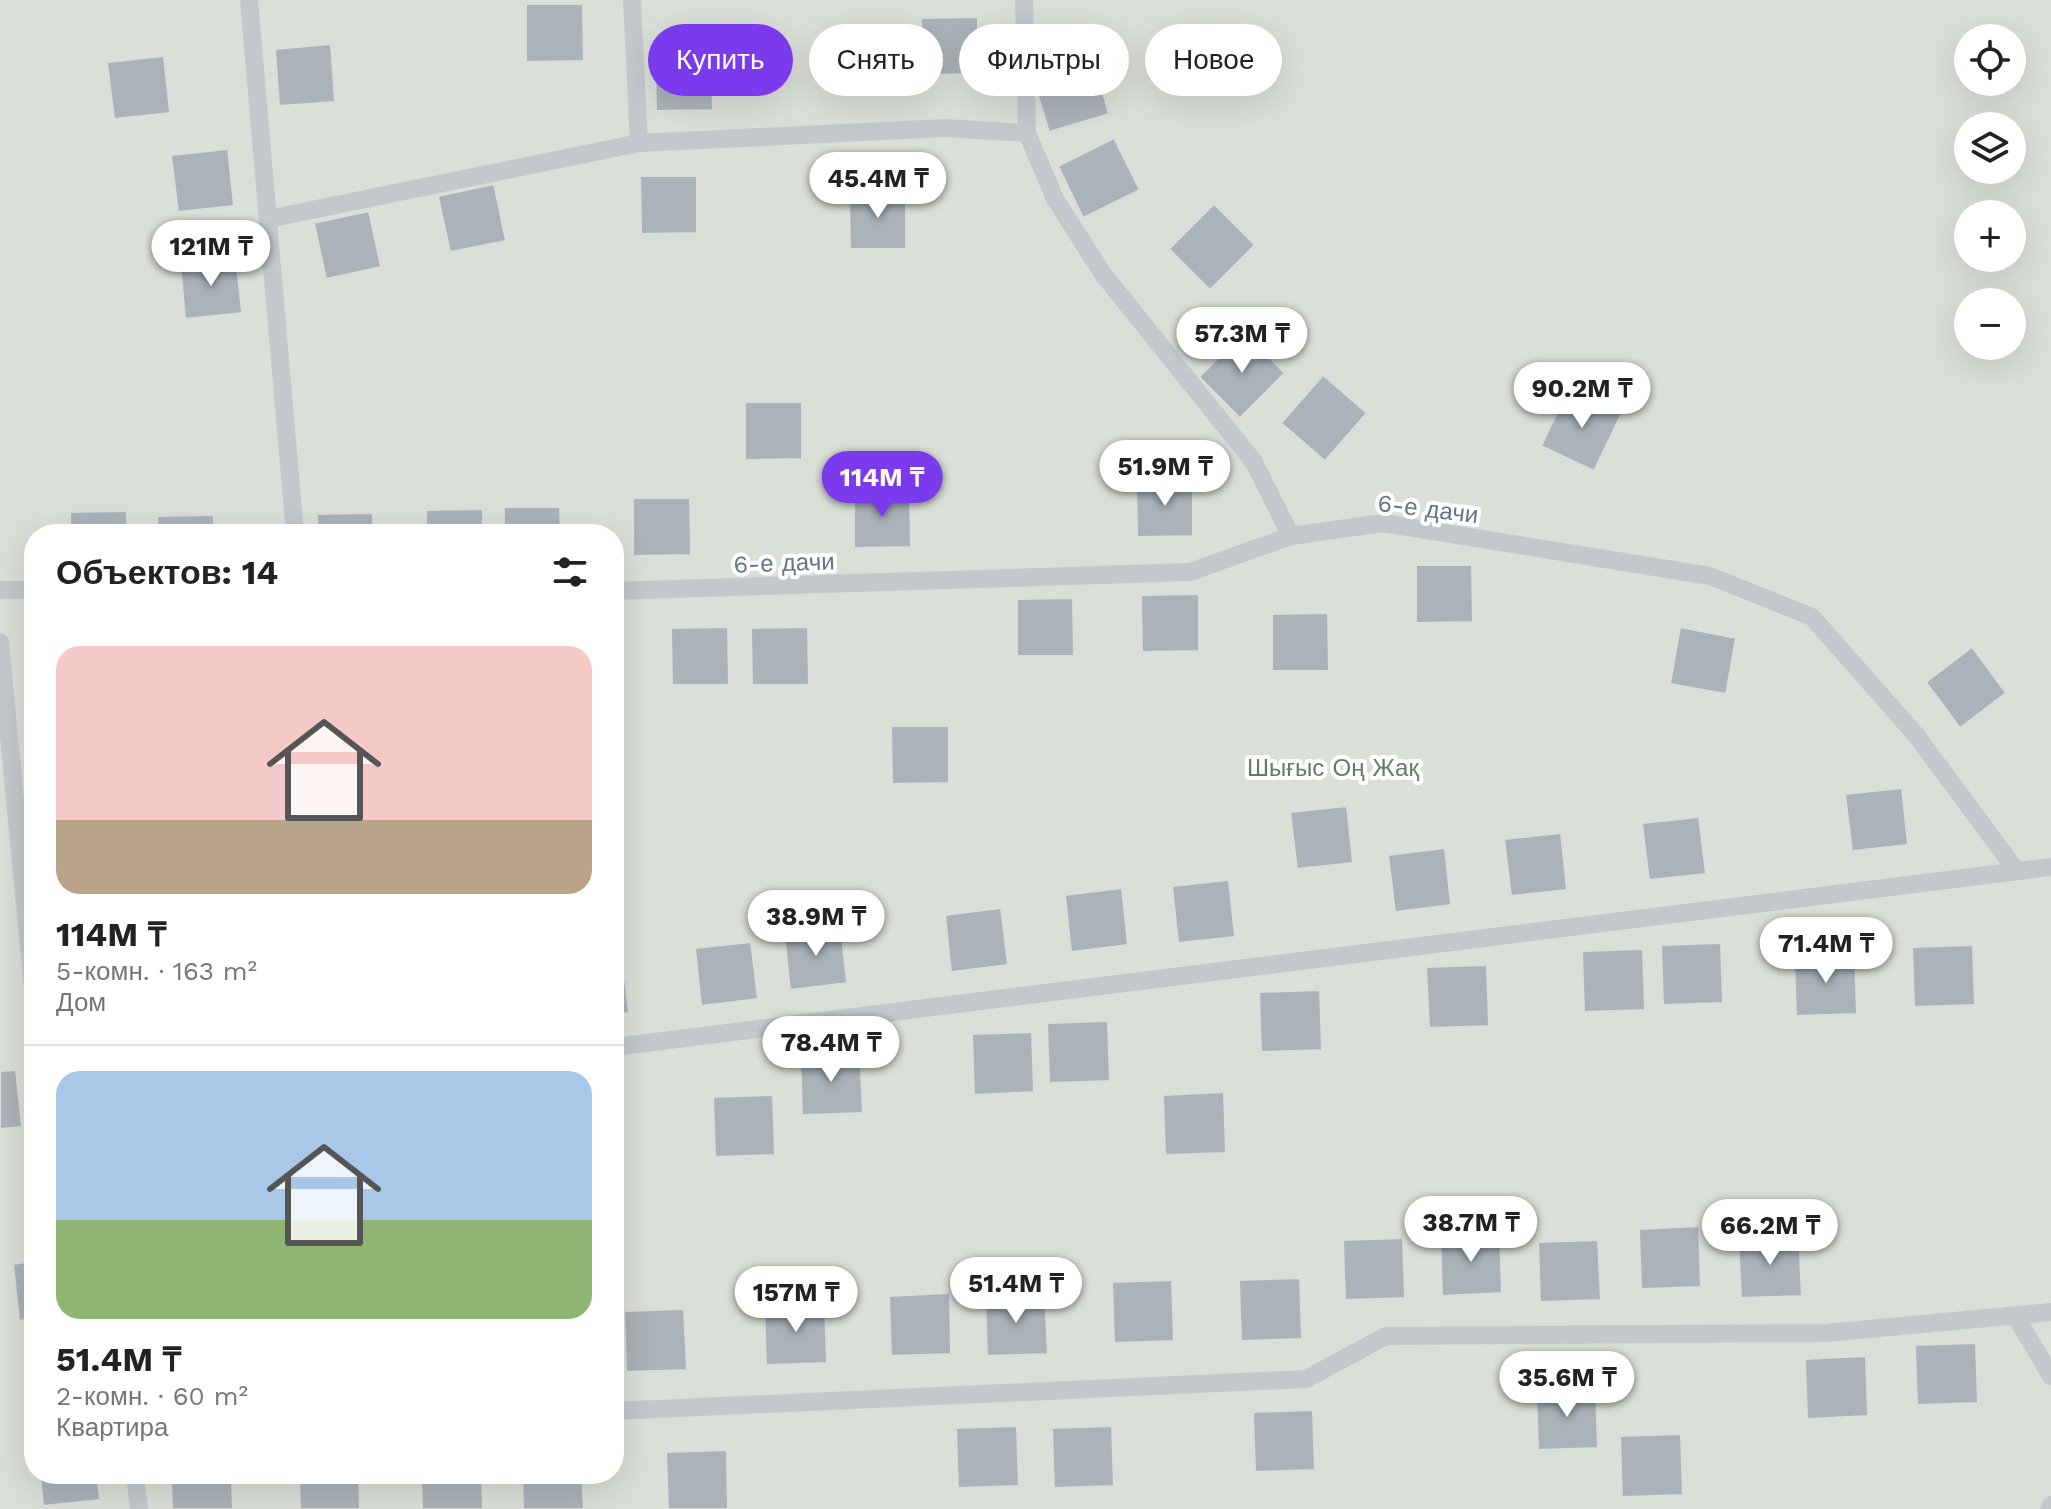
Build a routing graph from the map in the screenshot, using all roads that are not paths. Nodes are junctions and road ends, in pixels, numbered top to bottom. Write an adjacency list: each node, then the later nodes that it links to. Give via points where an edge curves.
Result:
1 (249, 0): 6 (lane)
2 (632, 0): 5 (lane)
3 (1024, 0): 4 (lane)
4 (1027, 133): 5 (lane, via 945,128); 8 (lane, via 1055,199 1103,274 1254,462)
5 (639, 143): 6 (lane)
6 (268, 219): 7 (lane)
7 (294, 524)
8 (1291, 536): 11 (lane, 6-е дачи, via 1190,572); 14 (lane, 6-е дачи, via 1383,523 1710,576 1812,617 1916,735)
9 (0, 590): 10 (lane)
10 (24, 590)
11 (624, 591)
12 (0, 642): 15 (lane)
13 (2051, 867): 14 (lane)
14 (2016, 870): 16 (lane)
15 (24, 894)
16 (624, 1046)
17 (2051, 1312): 18 (lane)
18 (2015, 1315): 19 (lane); 20 (lane, via 1826,1333 1386,1336 1306,1379)
19 (2051, 1376)
20 (624, 1411)
21 (136, 1484): 22 (lane)
22 (139, 1509)

